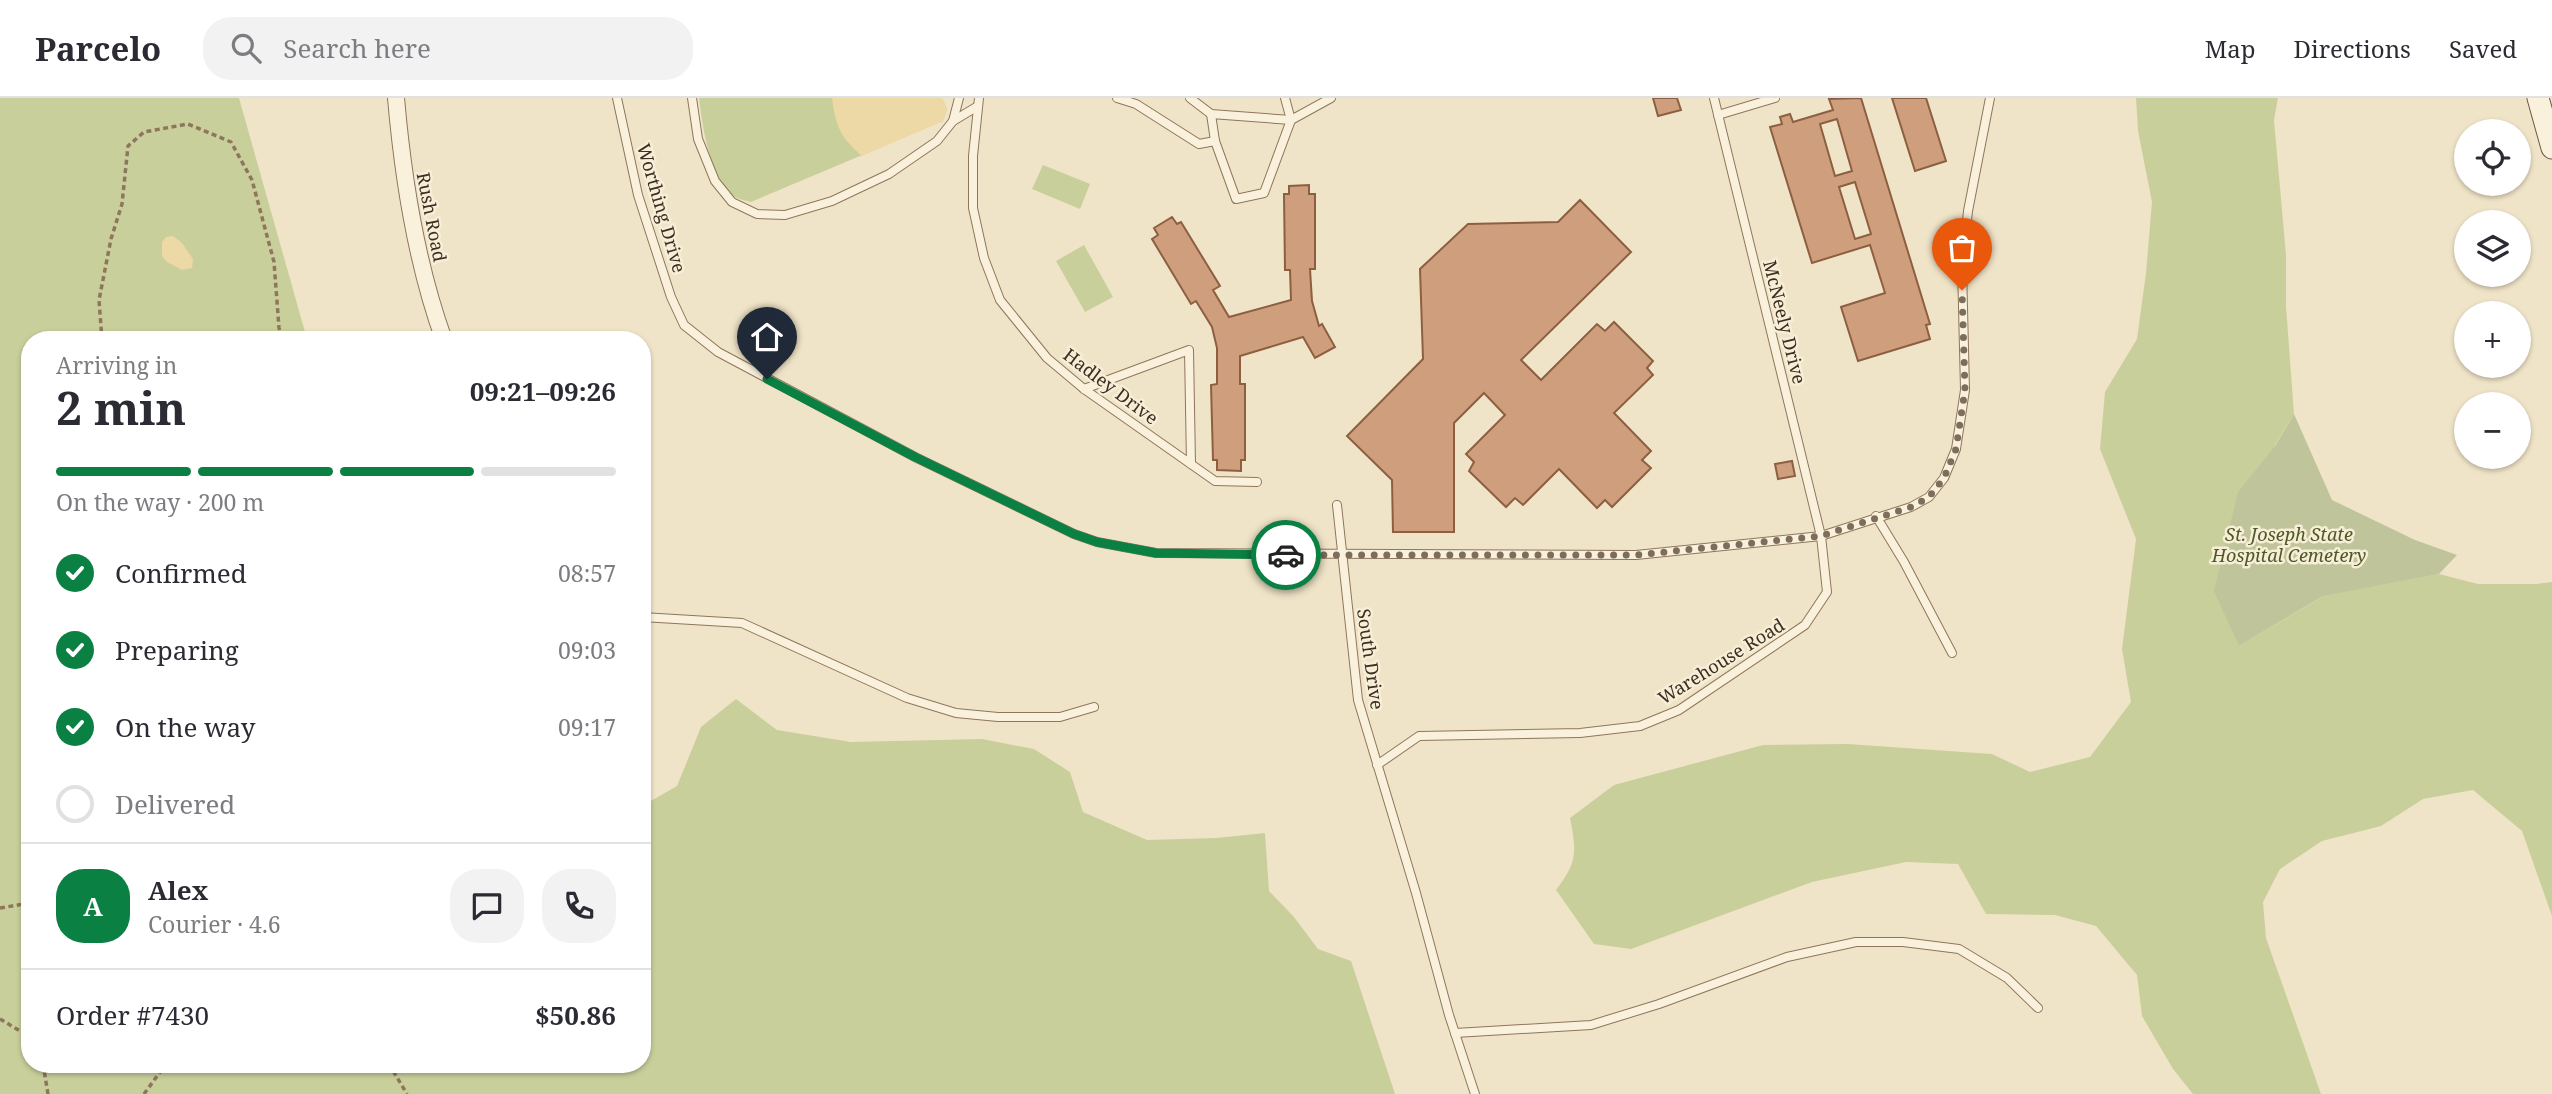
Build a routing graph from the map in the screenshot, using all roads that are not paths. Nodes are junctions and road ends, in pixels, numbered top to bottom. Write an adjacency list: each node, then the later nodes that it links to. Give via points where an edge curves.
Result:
1 (396, 98): 20 (street, Rush Road, via 401,155 428,297)
2 (617, 98): 27 (lane, Worthing Drive, via 638,195 671,298 684,325 718,352 915,457 1097,542 1156,553)
3 (692, 98): 17 (lane, via 698,139 715,181 732,202 757,214 785,215 844,196 889,174 937,141)
4 (959, 98): 17 (lane)
5 (1117, 98): 18 (lane, via 1136,104 1199,144)
6 (1190, 98): 14 (lane)
7 (1285, 98): 16 (lane)
8 (1331, 98): 16 (lane)
9 (1713, 98): 15 (lane, McNeely Drive)
10 (1775, 98): 15 (lane)
11 (1990, 98): 25 (lane, via 1962,265 1965,390 1956,449 1944,478 1929,497)
12 (2538, 98): 19 (main road)
13 (978, 102): 17 (lane); 21 (lane, Hadley Drive, via 973,208 984,258 1000,300 1028,337)
14 (1211, 114): 16 (lane); 18 (lane)
15 (1718, 115): 26 (lane, McNeely Drive)
16 (1291, 120): 18 (lane, via 1264,193 1236,199)
17 (953, 121)
18 (1215, 141)
19 (2552, 148)
20 (441, 331)
21 (1084, 389): 22 (lane, Hadley Drive); 22 (lane, via 1189,350)
22 (1191, 464): 23 (lane, Hadley Drive, via 1215,481)
23 (1257, 482)
24 (1337, 505): 27 (lane, South Drive)
25 (1876, 516): 26 (lane); 29 (lane)
26 (1821, 536): 27 (lane, via 1636,555); 31 (lane, Warehouse Road, via 1827,592 1805,625 1679,710 1640,726 1580,733 1419,736)
27 (1343, 555): 31 (lane, South Drive, via 1357,699)
28 (651, 618): 30 (lane, via 742,623 907,698 956,713 1060,717)
29 (1952, 653)
30 (1094, 707)
31 (1377, 765): 33 (lane, South Drive)
32 (2038, 1008): 33 (lane, via 2007,978 1959,949 1856,942 1787,957 1591,1025)
33 (1455, 1033): 34 (lane, South Drive)
34 (1475, 1094)

